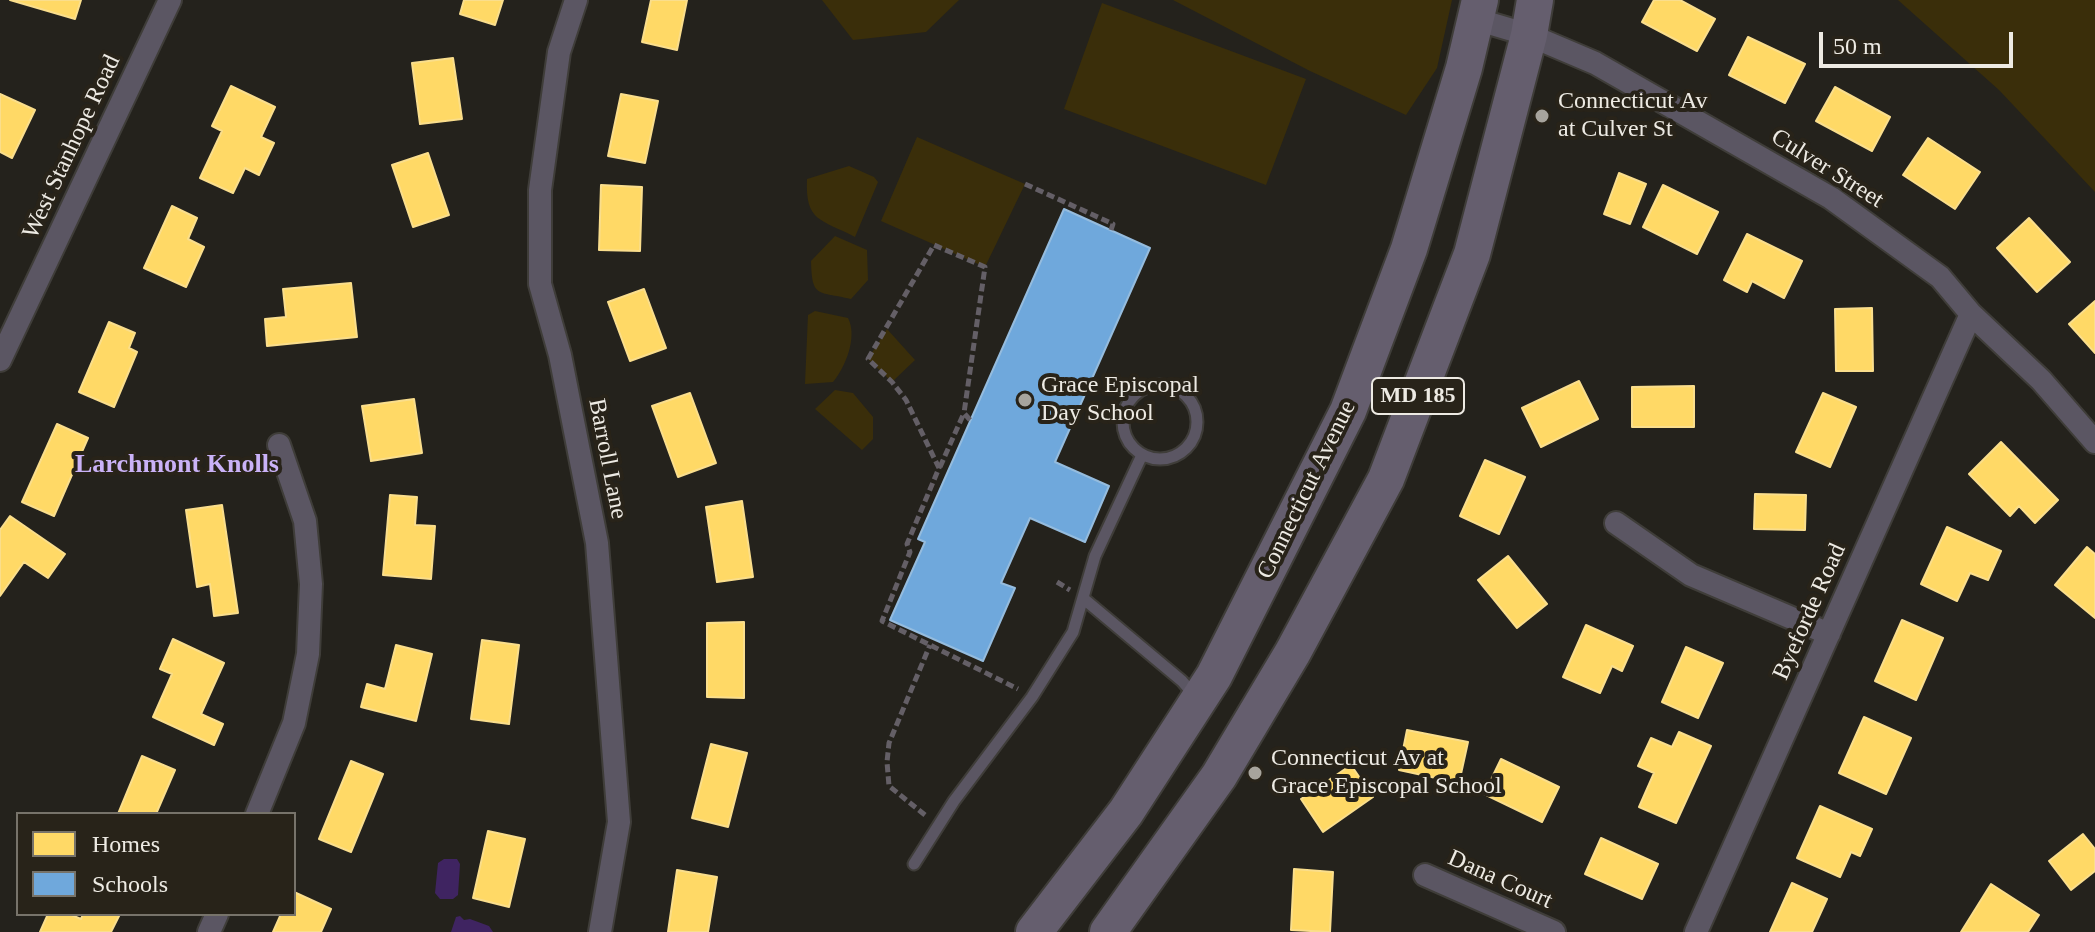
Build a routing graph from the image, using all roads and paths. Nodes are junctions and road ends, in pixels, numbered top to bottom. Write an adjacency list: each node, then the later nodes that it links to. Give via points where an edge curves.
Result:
1 (170, 0): 9 (street, West Stanhope Road)
2 (576, 0): 27 (street, Barroll Lane, via 559,52 540,190 540,284 560,355 597,543 619,822)
3 (1535, 0): 5 (main road, MD 185)
4 (1477, 9): 5 (street, Culver Street); 21 (main road, Connecticut Avenue / MD 185, via 1409,249 1348,411)
5 (1529, 35): 8 (street, Culver Street, via 1595,63 1831,198 1940,277); 22 (main road, MD 185, via 1472,254 1386,479)
6 (1025, 184): 7 (path, via 1113,224)
7 (1111, 230)
8 (1971, 314): 12 (street, Culver Street, via 2041,380); 18 (street, Byeforde Road)
9 (0, 360)
10 (964, 413): 11 (path); 15 (path); 15 (path, via 985,267 934,245 868,359 906,400)
11 (970, 420)
12 (2095, 442)
13 (279, 445): 23 (street, via 305,521 311,584 308,654 294,723)
14 (1142, 455): 14 (lane, via 1177,456 1194,438 1197,415 1192,403 1173,388 1152,386 1127,407 1123,428); 17 (lane, via 1095,556)
15 (939, 468): 19 (path, via 882,621)
16 (1616, 523): 18 (street, via 1691,575)
17 (1084, 599): 21 (lane, via 1182,681); 24 (lane, via 1073,632 1032,697)
18 (1829, 634): 31 (street, Byeforde Road)
19 (930, 645): 20 (path); 24 (path, via 889,743 887,762 889,786)
20 (1014, 687)
21 (1198, 701): 22 (main road); 28 (main road, Connecticut Avenue / MD 185, via 1126,812)
22 (1246, 731): 29 (main road, MD 185)
23 (258, 812)
24 (938, 825): 25 (lane)
25 (914, 864)
26 (1425, 875): 30 (street, Dana Court)
27 (600, 932)
28 (1034, 932)
29 (1108, 932)
30 (1554, 932)
31 (1696, 932)

